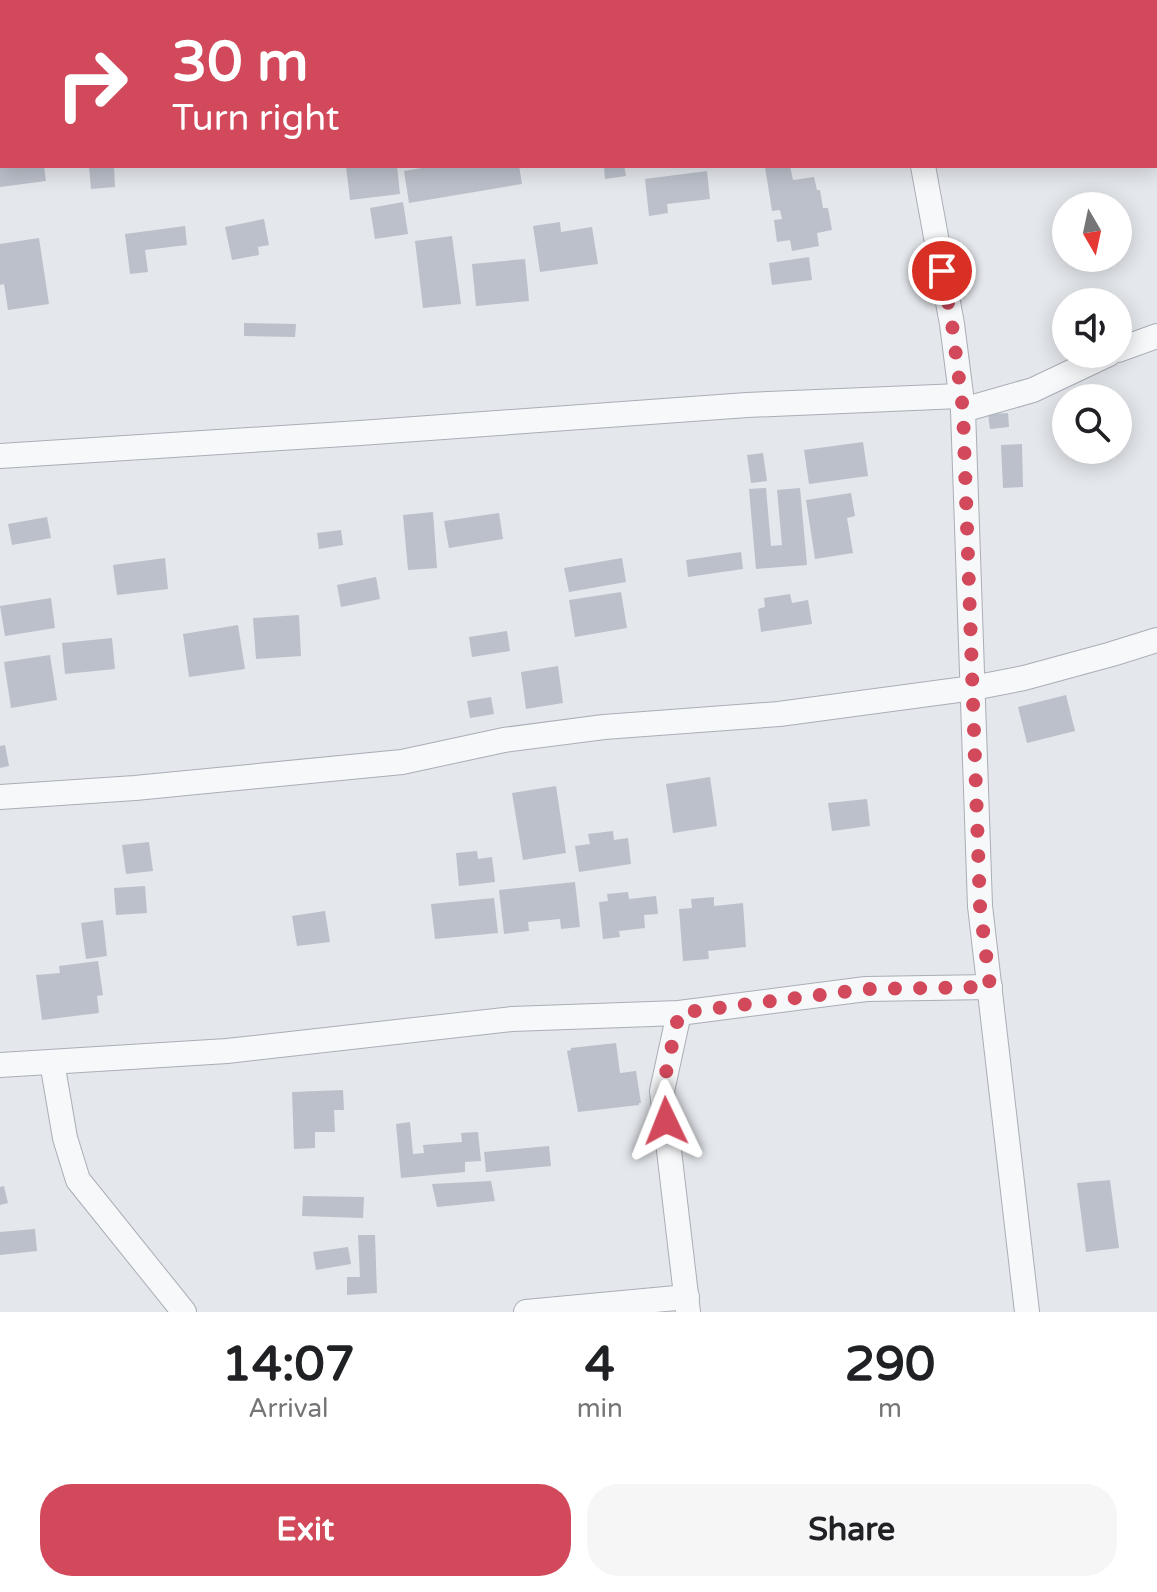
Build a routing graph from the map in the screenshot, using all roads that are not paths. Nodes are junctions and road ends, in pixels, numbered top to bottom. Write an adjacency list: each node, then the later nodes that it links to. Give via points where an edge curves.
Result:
1 (923, 168): 5 (street)
2 (1157, 336): 3 (street)
3 (1132, 345)
4 (1079, 368): 5 (street, via 1033,390)
5 (961, 403): 6 (street, via 747,405); 8 (street)
6 (0, 456)
7 (1157, 640): 8 (street)
8 (973, 688): 9 (street, via 779,714 504,740 402,762); 10 (street, via 980,906)
9 (0, 797)
10 (990, 987): 11 (street, via 866,989); 17 (street)
11 (679, 1013): 12 (street, via 512,1019 227,1051); 14 (street, via 662,1091)
12 (52, 1062): 13 (street); 15 (street, via 78,1180)
13 (0, 1065)
14 (688, 1304): 16 (street)
15 (184, 1312)
16 (526, 1312)
17 (1027, 1312)

